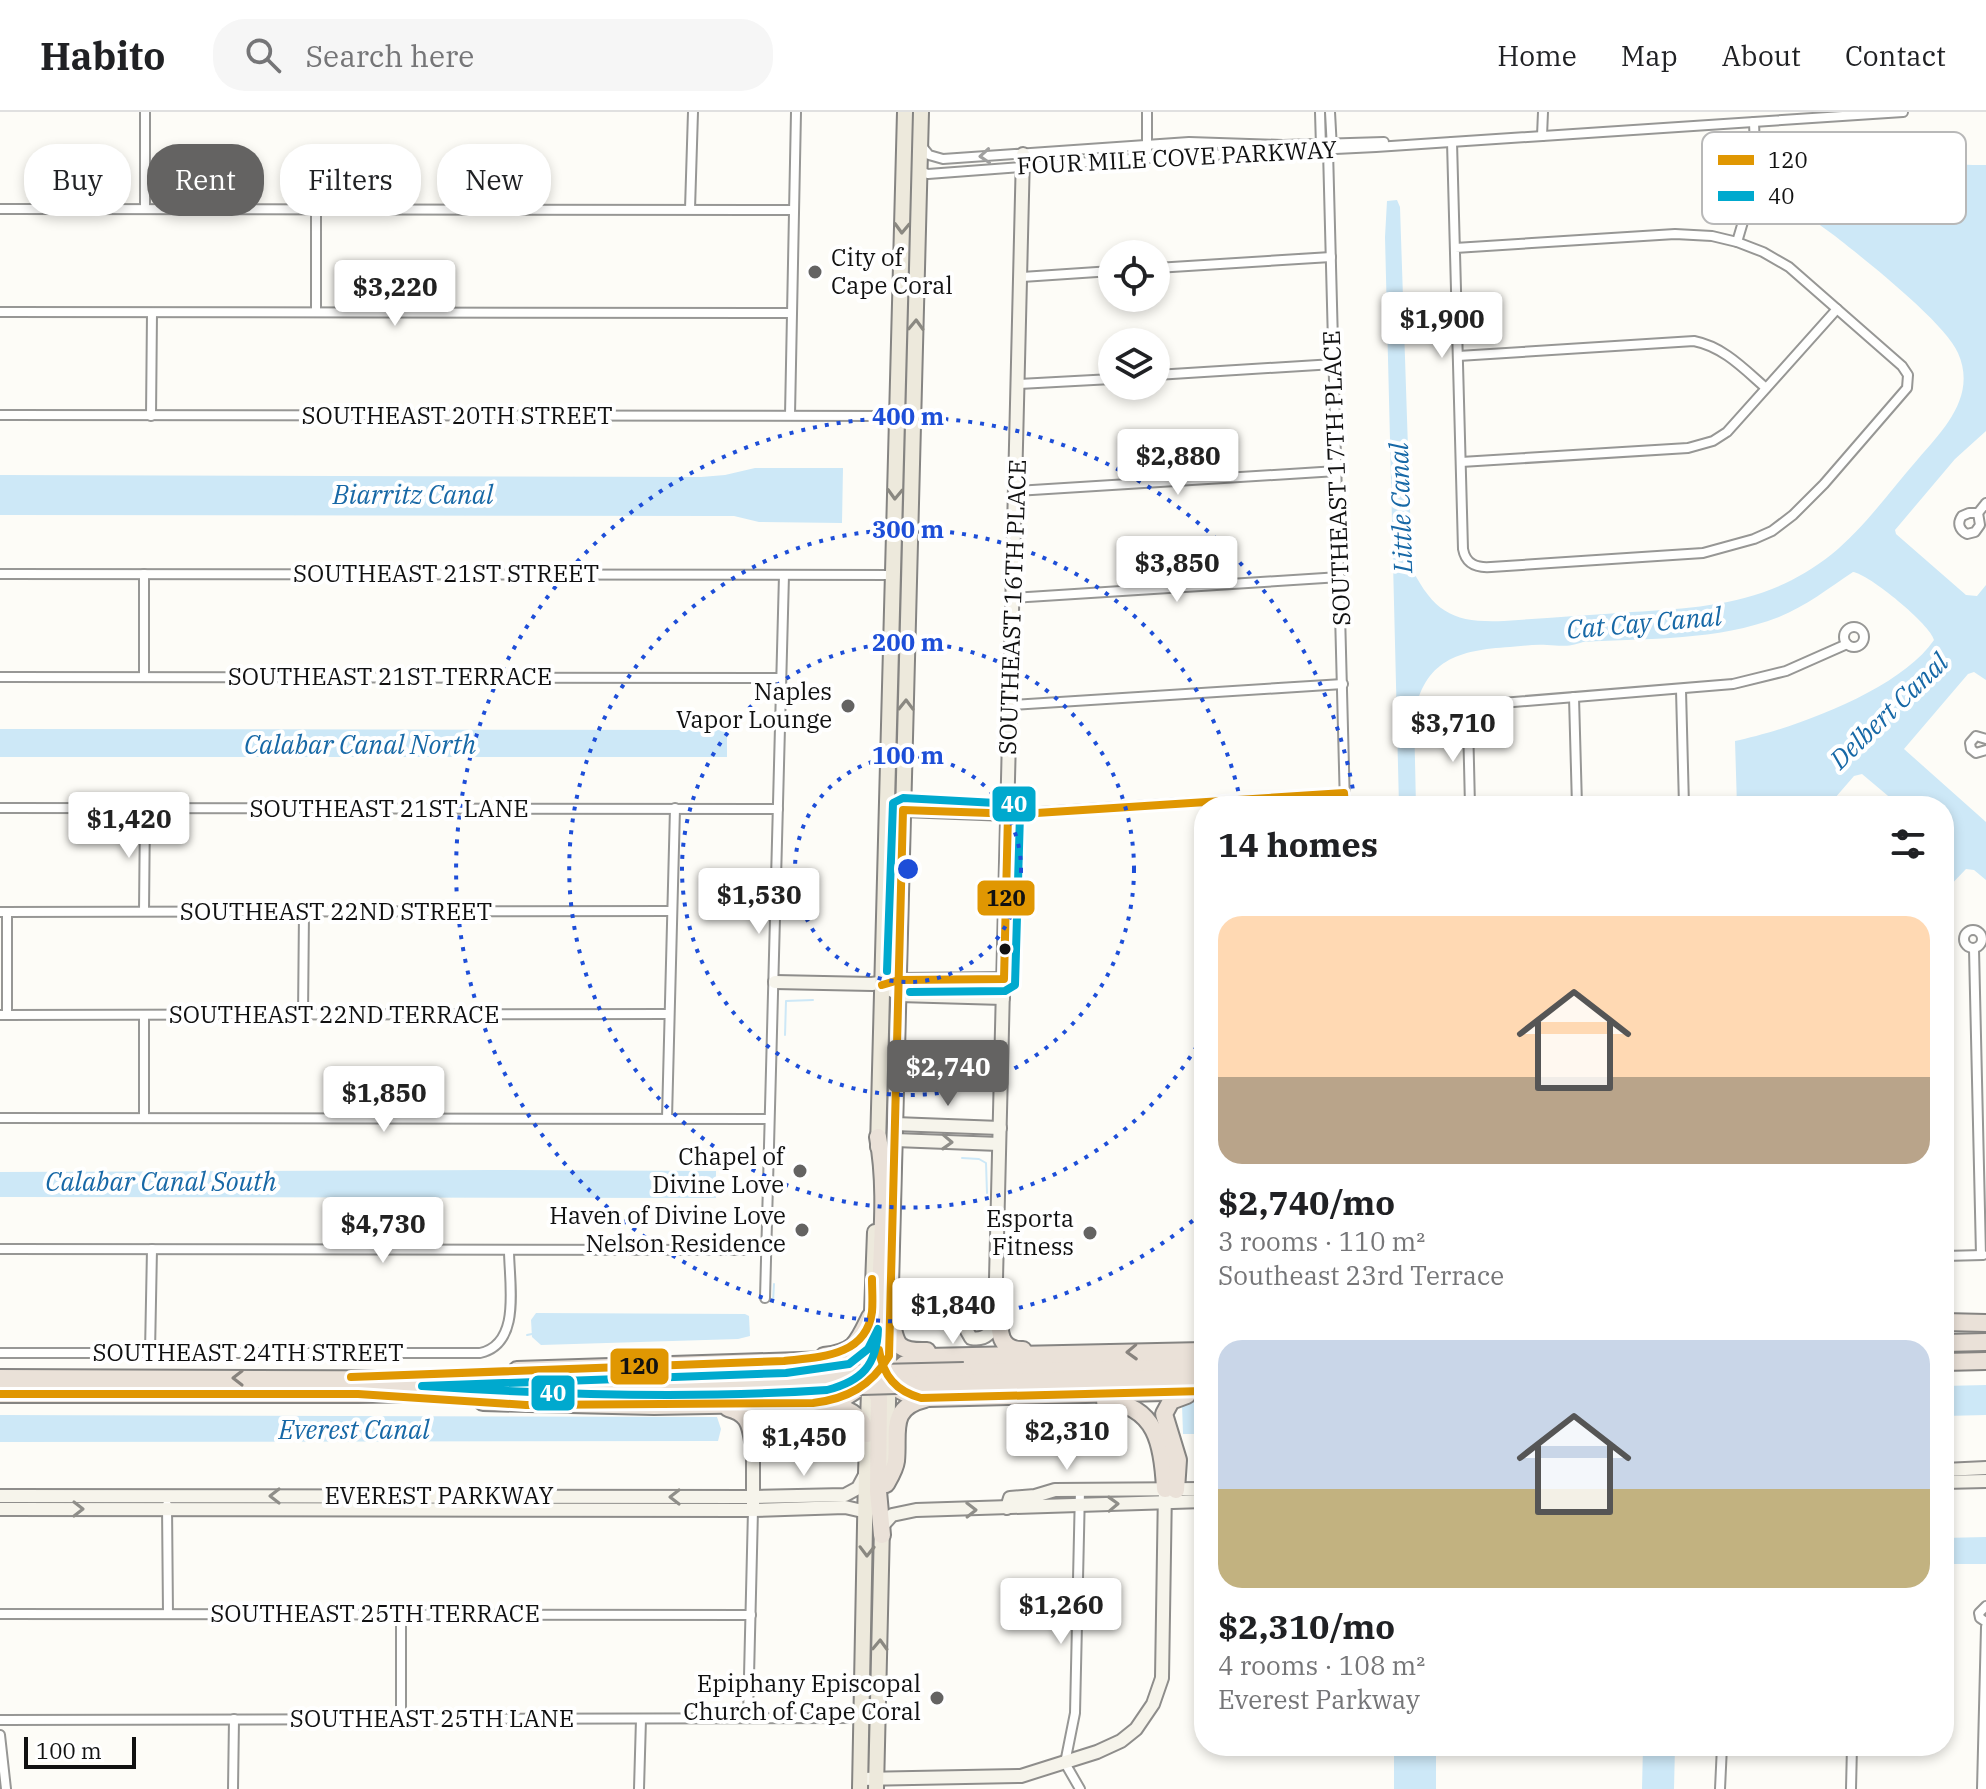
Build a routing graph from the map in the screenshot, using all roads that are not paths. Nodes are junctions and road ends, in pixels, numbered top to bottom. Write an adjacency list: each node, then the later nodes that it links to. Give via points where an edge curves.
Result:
1 (145, 112): 23 (street)
2 (693, 112): 24 (street)
3 (796, 112): 27 (street)
4 (905, 112): 50 (main road, one-way to 50)
5 (913, 112): 21 (main road, via 912,157)
6 (921, 112): 16 (main road)
7 (1147, 112): 17 (street)
8 (1320, 112): 18 (street)
9 (1330, 112): 18 (street)
10 (1543, 112): 14 (street)
11 (1903, 112): 12 (street, FOUR MILE COVE PARKWAY)
12 (1754, 122): 13 (street); 14 (street, FOUR MILE COVE PARKWAY)
13 (1754, 132)
14 (1542, 136): 15 (street, FOUR MILE COVE PARKWAY)
15 (1452, 142): 18 (street, FOUR MILE COVE PARKWAY); 31 (street)
16 (920, 144): 20 (street, FOUR MILE COVE PARKWAY, one-way to 16, via 936,158); 21 (main road)
17 (1147, 145): 18 (street, FOUR MILE COVE PARKWAY); 19 (street); 20 (street, FOUR MILE COVE PARKWAY)
18 (1327, 147): 19 (street, FOUR MILE COVE PARKWAY); 32 (street, SOUTHEAST 17TH PLACE)
19 (1147, 158): 20 (street, FOUR MILE COVE PARKWAY)
20 (1024, 160): 21 (street, FOUR MILE COVE PARKWAY); 35 (street, SOUTHEAST 16TH PLACE)
21 (920, 171): 51 (main road, one-way to 21)
22 (0, 209): 23 (street)
23 (145, 209): 25 (street)
24 (690, 209): 26 (street); 27 (street)
25 (280, 210)
26 (421, 210)
27 (794, 210): 40 (street)
28 (316, 216): 38 (street)
29 (1742, 224): 30 (street)
30 (1737, 242): 31 (street, via 1675,234); 36 (street, via 1789,267)
31 (1455, 248): 41 (street)
32 (1331, 257): 33 (street); 42 (street, SOUTHEAST 17TH PLACE)
33 (1170, 267)
34 (1098, 272): 35 (street)
35 (1022, 277): 45 (street, SOUTHEAST 16TH PLACE)
36 (1837, 309): 46 (street); 52 (street, via 1907,371 1905,392 1786,521 1754,539 1703,553 1491,567 1470,563 1463,549)
37 (0, 312): 39 (street)
38 (316, 312): 39 (street); 40 (street)
39 (152, 313): 49 (street)
40 (791, 313): 48 (street)
41 (1458, 356): 46 (street, via 1694,341 1726,354); 52 (street)
42 (1334, 364): 43 (street); 53 (street, SOUTHEAST 17TH PLACE)
43 (1170, 374)
44 (1098, 380): 45 (street)
45 (1019, 384): 54 (street, SOUTHEAST 16TH PLACE)
46 (1766, 388): 52 (street, via 1727,432 1702,445)
47 (0, 415): 49 (street, SOUTHEAST 20TH STREET)
48 (790, 415): 49 (street, SOUTHEAST 20TH STREET); 50 (street, SOUTHEAST 20TH STREET)
49 (151, 416)
50 (897, 416): 51 (street, SOUTHEAST 20TH STREET); 60 (main road, one-way to 60)
51 (914, 416): 64 (main road)
52 (1461, 462)
53 (1337, 471): 54 (street); 61 (street, SOUTHEAST 17TH PLACE)
54 (1016, 491): 62 (street, SOUTHEAST 16TH PLACE)
55 (1986, 503): 56 (street)
56 (1978, 513)
57 (0, 574): 58 (street, SOUTHEAST 21ST STREET)
58 (144, 574): 59 (street, SOUTHEAST 21ST STREET); 66 (street)
59 (784, 575): 60 (street, SOUTHEAST 21ST STREET); 67 (street)
60 (893, 575): 64 (main road, via 901,589); 72 (main road)
61 (1340, 577): 62 (street); 68 (street, SOUTHEAST 17TH PLACE)
62 (1013, 598): 71 (street, SOUTHEAST 16TH PLACE)
63 (1847, 644): 69 (street, via 1768,677)
64 (908, 658): 86 (main road, one-way to 64)
65 (0, 677): 66 (street, SOUTHEAST 21ST TERRACE)
66 (144, 677): 67 (street, SOUTHEAST 21ST TERRACE)
67 (781, 678): 85 (street)
68 (1343, 684): 71 (street); 75 (street, SOUTHEAST 17TH PLACE)
69 (1681, 690): 70 (street); 80 (street)
70 (1574, 697): 78 (street, via 1481,703 1471,711); 79 (street)
71 (1011, 705): 87 (street, SOUTHEAST 16TH PLACE)
72 (889, 730): 86 (main road, via 894,793); 96 (main road)
73 (1986, 739): 74 (street, via 1976,736 1970,743 1976,753)
74 (1986, 750)
75 (1344, 793): 76 (street); 77 (street, SOUTHEAST 17TH PLACE)
76 (1296, 796)
77 (1344, 796)
78 (1470, 796)
79 (1577, 796)
80 (1684, 796)
81 (1194, 802): 87 (street)
82 (0, 808): 84 (street, SOUTHEAST 21ST LANE)
83 (675, 808): 84 (street, SOUTHEAST 21ST LANE); 85 (street, SOUTHEAST 21ST LANE); 89 (street)
84 (145, 809): 88 (street)
85 (778, 809): 95 (street)
86 (903, 810): 87 (street); 94 (main road)
87 (1008, 814): 93 (street, SOUTHEAST 16TH PLACE)
88 (144, 911): 90 (street, SOUTHEAST 22ND STREET); 91 (street, SOUTHEAST 22ND STREET)
89 (671, 911): 91 (street, SOUTHEAST 22ND STREET); 99 (street)
90 (4, 912): 100 (street)
91 (304, 912): 101 (street)
92 (1974, 949): 115 (street)
93 (1004, 979): 94 (street); 98 (street, SOUTHEAST 16TH PLACE)
94 (899, 980): 96 (street); 97 (main road)
95 (775, 982): 96 (street); 106 (street)
96 (882, 984): 97 (street); 109 (main road)
97 (899, 995): 98 (street); 107 (main road)
98 (1003, 998): 108 (street, SOUTHEAST 16TH PLACE)
99 (669, 1014): 101 (street, SOUTHEAST 22ND TERRACE); 105 (street)
100 (4, 1015): 102 (street, SOUTHEAST 22ND TERRACE)
101 (303, 1015): 102 (street, SOUTHEAST 22ND TERRACE)
102 (144, 1016): 104 (street)
103 (0, 1118): 104 (street)
104 (144, 1118): 105 (street)
105 (667, 1118): 106 (street)
106 (769, 1119): 114 (street)
107 (895, 1124): 108 (street); 109 (main road)
108 (1000, 1128): 110 (street, SOUTHEAST 16TH PLACE)
109 (886, 1138): 110 (street, one-way to 110); 120 (main road); 121 (main road); 138 (highway)
110 (999, 1144): 117 (street, SOUTHEAST 16TH PLACE)
111 (0, 1249): 112 (street)
112 (152, 1249): 113 (street); 127 (street)
113 (509, 1250): 114 (street); 127 (street, SOUTHEAST 24TH STREET, via 509,1326 495,1348 480,1353)
114 (766, 1250): 118 (street)
115 (1984, 1255): 116 (street)
116 (1954, 1256)
117 (996, 1279): 119 (street); 119 (street, SOUTHEAST 16TH PLACE, via 991,1307 970,1321 969,1336 986,1336)
118 (765, 1298)
119 (999, 1313): 129 (highway, via 1001,1338 1015,1350)
120 (870, 1317): 131 (highway, via 859,1341 844,1353); 138 (main road)
121 (891, 1317): 130 (highway, via 895,1338 906,1351); 138 (main road)
122 (1954, 1322): 123 (highway)
123 (1986, 1323)
124 (1986, 1342): 125 (highway)
125 (1954, 1343)
126 (1194, 1349): 129 (highway, one-way to 129)
127 (150, 1352): 128 (street, SOUTHEAST 24TH STREET)
128 (0, 1353)
129 (1100, 1353): 130 (highway)
130 (1004, 1356): 139 (highway)
131 (784, 1361): 137 (highway); 138 (highway, via 839,1361); 144 (highway, via 820,1366 826,1373 821,1395)
132 (1986, 1361): 133 (highway)
133 (1954, 1362)
134 (1194, 1366): 139 (highway)
135 (1194, 1377): 139 (highway)
136 (0, 1378): 137 (highway, one-way to 136)
137 (316, 1378): 144 (highway, via 564,1380)
138 (879, 1380): 139 (highway, via 921,1358); 144 (highway, via 842,1399); 145 (highway); 147 (main road); 154 (main road); 166 (highway)
139 (963, 1381): 140 (highway); 144 (highway, bridge); 145 (highway); 157 (highway, via 995,1403 1105,1401 1129,1407 1157,1434)
140 (1194, 1392)
141 (0, 1394): 142 (highway)
142 (358, 1394): 144 (highway); 146 (highway, via 526,1405)
143 (1194, 1394): 157 (highway, via 1176,1398 1165,1409 1178,1460)
144 (796, 1395): 146 (highway); 147 (highway, via 847,1409 862,1419); 148 (highway, via 758,1416)
145 (929, 1398): 154 (highway, via 910,1403 899,1416 896,1464)
146 (715, 1404): 148 (highway, via 745,1414)
147 (867, 1434): 151 (main road)
148 (753, 1441): 161 (street)
149 (1986, 1468): 150 (street)
150 (1954, 1470)
151 (866, 1473): 161 (street, EVEREST PARKWAY, via 858,1488 845,1495); 165 (main road)
152 (1986, 1481): 153 (street)
153 (1954, 1482)
154 (886, 1484): 166 (main road)
155 (1080, 1490): 157 (street); 162 (street); 163 (street, via 1010,1498)
156 (1194, 1490): 157 (street)
157 (1169, 1494): 159 (street); 162 (street, one-way to 157); 182 (street, via 1162,1678 1149,1712 1113,1745)
158 (0, 1496): 160 (street, EVEREST PARKWAY)
159 (1194, 1499)
160 (167, 1502): 161 (street, EVEREST PARKWAY); 164 (street, EVEREST PARKWAY, one-way to 160); 169 (street)
161 (753, 1504): 165 (street, EVEREST PARKWAY); 171 (street)
162 (1080, 1505): 163 (street); 182 (street, via 1075,1713)
163 (1007, 1508): 166 (street, one-way to 163, via 892,1515 908,1511)
164 (0, 1509)
165 (867, 1512): 174 (main road, one-way to 174)
166 (882, 1530): 184 (main road, one-way to 166)
167 (1986, 1606): 172 (street, via 1979,1613)
168 (0, 1614): 169 (street, SOUTHEAST 25TH TERRACE)
169 (168, 1614): 170 (street, SOUTHEAST 25TH TERRACE)
170 (401, 1615): 171 (street, SOUTHEAST 25TH TERRACE); 176 (street)
171 (751, 1615): 173 (street)
172 (1986, 1625): 191 (street)
173 (748, 1718): 174 (street, SOUTHEAST 25TH LANE); 177 (street, SOUTHEAST 25TH LANE)
174 (863, 1718): 183 (main road)
175 (234, 1719): 176 (street, SOUTHEAST 25TH LANE); 178 (street, SOUTHEAST 25TH LANE); 186 (street)
176 (401, 1719): 177 (street, SOUTHEAST 25TH LANE)
177 (641, 1719): 187 (street)
178 (0, 1720)
179 (0, 1735): 185 (street)
180 (1722, 1756): 189 (street)
181 (1852, 1756): 190 (street)
182 (1065, 1763): 184 (street, via 1021,1776); 188 (street)
183 (860, 1784): 184 (street)
184 (876, 1784)
185 (6, 1789)
186 (233, 1789)
187 (639, 1789)
188 (1080, 1789)
189 (1720, 1789)
190 (1851, 1789)
191 (1982, 1789)

